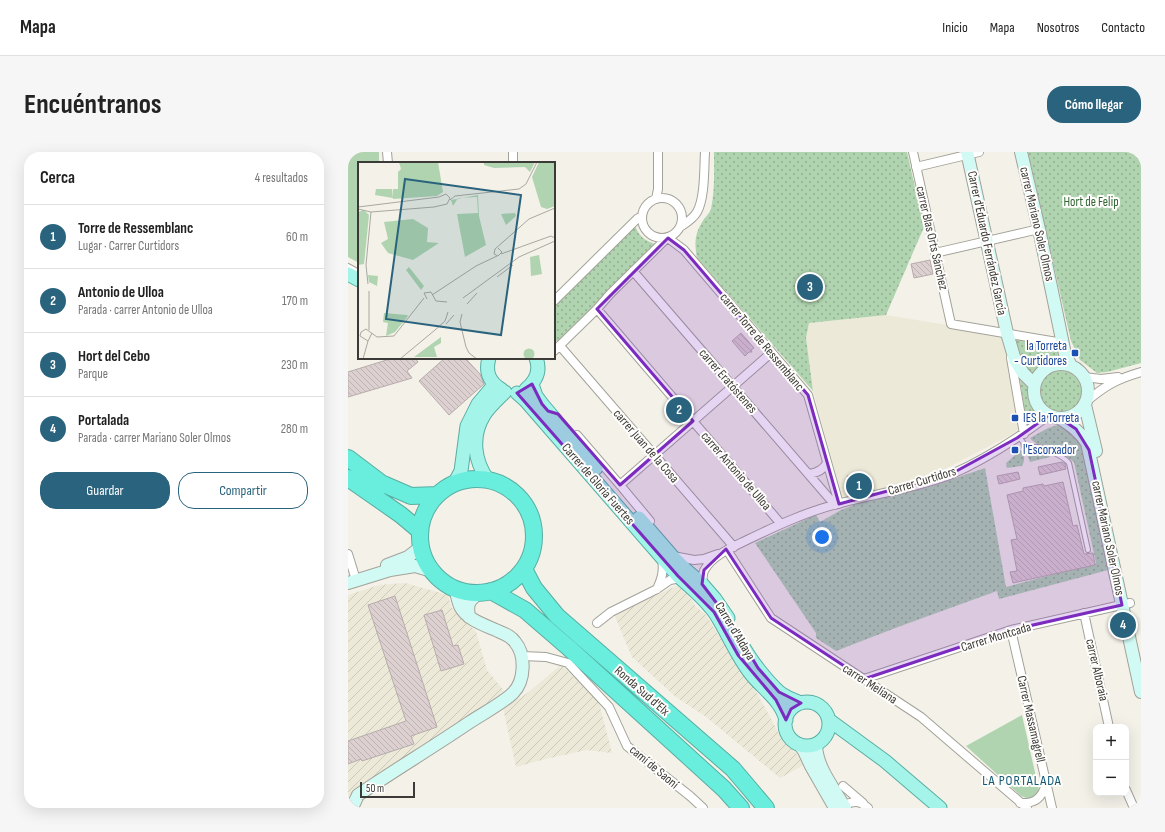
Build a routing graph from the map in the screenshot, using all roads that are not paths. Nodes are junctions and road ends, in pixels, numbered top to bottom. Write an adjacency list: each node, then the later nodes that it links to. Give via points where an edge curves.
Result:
1 (387, 152): 7 (street)
2 (658, 152): 9 (street)
3 (706, 152): 11 (street, via 702,201 696,213)
4 (913, 152): 8 (street, carrer Blas Orts Sánchez)
5 (1021, 152): 12 (main road, carrer Mariano Soler Olmos)
6 (971, 153): 8 (street); 14 (main road, Carrer d'Eduardo Ferrández García)
7 (388, 162)
8 (916, 167): 15 (street, carrer Blas Orts Sánchez)
9 (656, 199): 10 (street, via 647,204); 11 (street, via 670,199 676,203 681,211)
10 (642, 216): 13 (street, via 643,225 649,233 656,238); 23 (street)
11 (680, 227): 13 (street, via 675,234)
12 (1039, 229): 14 (street); 26 (main road, carrer Mariano Soler Olmos)
13 (667, 238): 18 (street); 28 (street, carrer Torre de Ressemblanc, via 684,250)
14 (986, 241): 15 (street); 25 (main road, Carrer d'Eduardo Ferrández García)
15 (935, 253): 25 (street, carrer Blas Orts Sánchez, via 951,324)
16 (348, 266): 17 (lane)
17 (358, 271)
18 (633, 271): 24 (street); 37 (street, carrer Eratóstenes)
19 (348, 274): 20 (main road)
20 (358, 279)
21 (348, 283): 22 (main road)
22 (358, 288)
23 (555, 300)
24 (597, 309): 27 (street); 43 (street, carrer Antonio de Ulloa)
25 (1007, 333): 26 (street); 36 (main road, Carrer d'Eduardo Ferrández García, via 1015,360); 44 (street, Carrer d'Eduardo Ferrández García)
26 (1063, 343): 31 (main road, carrer Mariano Soler Olmos)
27 (556, 347): 45 (street, carrer Juan de la Cosa)
28 (771, 353): 37 (street); 47 (street, carrer Torre de Ressemblanc, via 808,395)
29 (485, 360): 38 (main road, via 488,376)
30 (540, 360): 35 (main road)
31 (1071, 366): 33 (main road, via 1078,369); 36 (main road, via 1054,365 1045,369)
32 (1141, 372): 34 (street)
33 (1084, 377): 34 (street); 39 (main road, via 1088,388)
34 (1125, 377): 39 (street, via 1104,387)
35 (532, 384): 38 (main road, via 525,390); 40 (main road, Carrer de Gloria Fuertes, via 536,396)
36 (1034, 384): 41 (main road, via 1036,404)
37 (733, 386): 43 (street); 48 (street, carrer Eratóstenes)
38 (505, 390): 50 (main road, via 483,416 476,432 476,453); 51 (main road, via 478,404 467,426 461,471); 63 (main road, Carrer de Gloria Fuertes, via 526,401)
39 (1086, 403): 42 (main road, via 1078,413 1070,418); 72 (main road, carrer Mariano Soler Olmos)
40 (548, 411): 52 (street, Carrer de Gloria Fuertes, via 558,414); 59 (main road, Carrer de Gloria Fuertes)
41 (1048, 416): 42 (main road); 44 (street, Carrer Curtidors)
42 (1061, 419): 72 (main road, carrer Mariano Soler Olmos, via 1076,429 1087,443)
43 (693, 421): 45 (street); 57 (street, carrer Antonio de Ulloa)
44 (1022, 435): 55 (street, Carrer Curtidors, via 951,474); 61 (lane, via 1025,449 1037,447 1063,457 1069,463)
45 (654, 455): 52 (street); 60 (street, carrer Juan de la Cosa)
46 (348, 458): 54 (highway, via 381,483 411,496)
47 (827, 463): 48 (street, via 825,468); 55 (street, carrer Torre de Ressemblanc)
48 (809, 474): 53 (street, carrer Eratóstenes)
49 (348, 478): 58 (highway, Ronda Sud d'Elx, via 401,515)
50 (488, 480): 51 (highway, via 471,479); 64 (highway, via 506,487 520,499 530,515 534,533 532,552)
51 (454, 484): 54 (highway)
52 (620, 485): 59 (street, Carrer de Gloria Fuertes, via 657,530)
53 (823, 491): 55 (street, carrer Eratóstenes); 56 (street)
54 (437, 496): 58 (highway, via 428,506 423,518)
55 (837, 504): 56 (street, Carrer Curtidors)
56 (820, 510): 57 (street, Carrer Curtidors)
57 (781, 524): 60 (street, Carrer Curtidors)
58 (420, 539): 65 (highway, Ronda Sud d'Elx, via 425,560); 67 (main road, via 408,557)
59 (659, 541): 63 (main road, Carrer de Gloria Fuertes)
60 (727, 550): 63 (street, Carrer Curtidors, via 697,560); 68 (street, Carrer Curtidors, via 704,570); 79 (street, carrer Meliana, via 771,618)
61 (1088, 550)
62 (348, 554): 67 (street)
63 (667, 557): 66 (main road, Carrer de Gloria Fuertes); 68 (main road, Carrer d'Aldaya); 70 (street)
64 (524, 569): 71 (highway, via 510,583); 96 (highway, Ronda Sud d'Elx, via 534,588 557,616 733,769)
65 (432, 571): 67 (main road, via 415,566); 69 (highway, Ronda Sud d'Elx, via 442,582)
66 (679, 577): 70 (street); 82 (main road, Carrer d'Aldaya, via 714,612 751,675 776,700)
67 (351, 579)
68 (702, 584): 81 (main road, Carrer d'Aldaya, via 716,599 758,668 779,692)
69 (455, 589): 71 (highway, Ronda Sud d'Elx, via 470,593); 74 (main road, via 460,606)
70 (657, 589): 75 (street, via 611,612)
71 (485, 592): 74 (main road, via 472,598 468,605); 95 (highway, Ronda Sud d'Elx, via 525,610 724,789)
72 (1126, 604): 73 (street, Carrer Montcada); 78 (main road, carrer Mariano Soler Olmos); 80 (main road, carrer Mariano Soler Olmos)
73 (1084, 614): 76 (street, Carrer Montcada); 84 (street, carrer Alboraia)
74 (469, 617): 77 (main road, via 515,641)
75 (597, 624)
76 (1011, 630): 79 (street, Carrer Montcada); 87 (street, Carrer Massamagrell)
77 (522, 656): 93 (main road, via 523,670 520,682 513,692 443,741 358,795); 94 (street, camí de Saoní, via 546,657 568,663 609,707 627,746)
78 (1141, 656)
79 (864, 679): 90 (street, carrer Meliana, via 921,717)
80 (1141, 692)
81 (801, 703): 82 (main road, via 791,710); 83 (main road, via 819,705)
82 (786, 720): 86 (main road, via 790,737)
83 (829, 720): 85 (main road, via 828,731); 98 (main road, via 885,761)
84 (1108, 724)
85 (821, 740): 86 (main road, via 811,746); 91 (main road, via 816,751); 97 (main road, via 834,736 840,738 872,759)
86 (799, 744): 91 (main road, via 811,766)
87 (1046, 784): 90 (street, via 1038,799); 99 (street, Carrer Massamagrell)
88 (843, 786): 92 (street)
89 (1129, 796): 100 (street)
90 (1024, 805)
91 (844, 806): 92 (street)
92 (866, 806)
93 (352, 808)
94 (703, 808)
95 (741, 808)
96 (766, 808)
97 (932, 808)
98 (940, 808)
99 (1052, 808)
100 (1134, 808)

